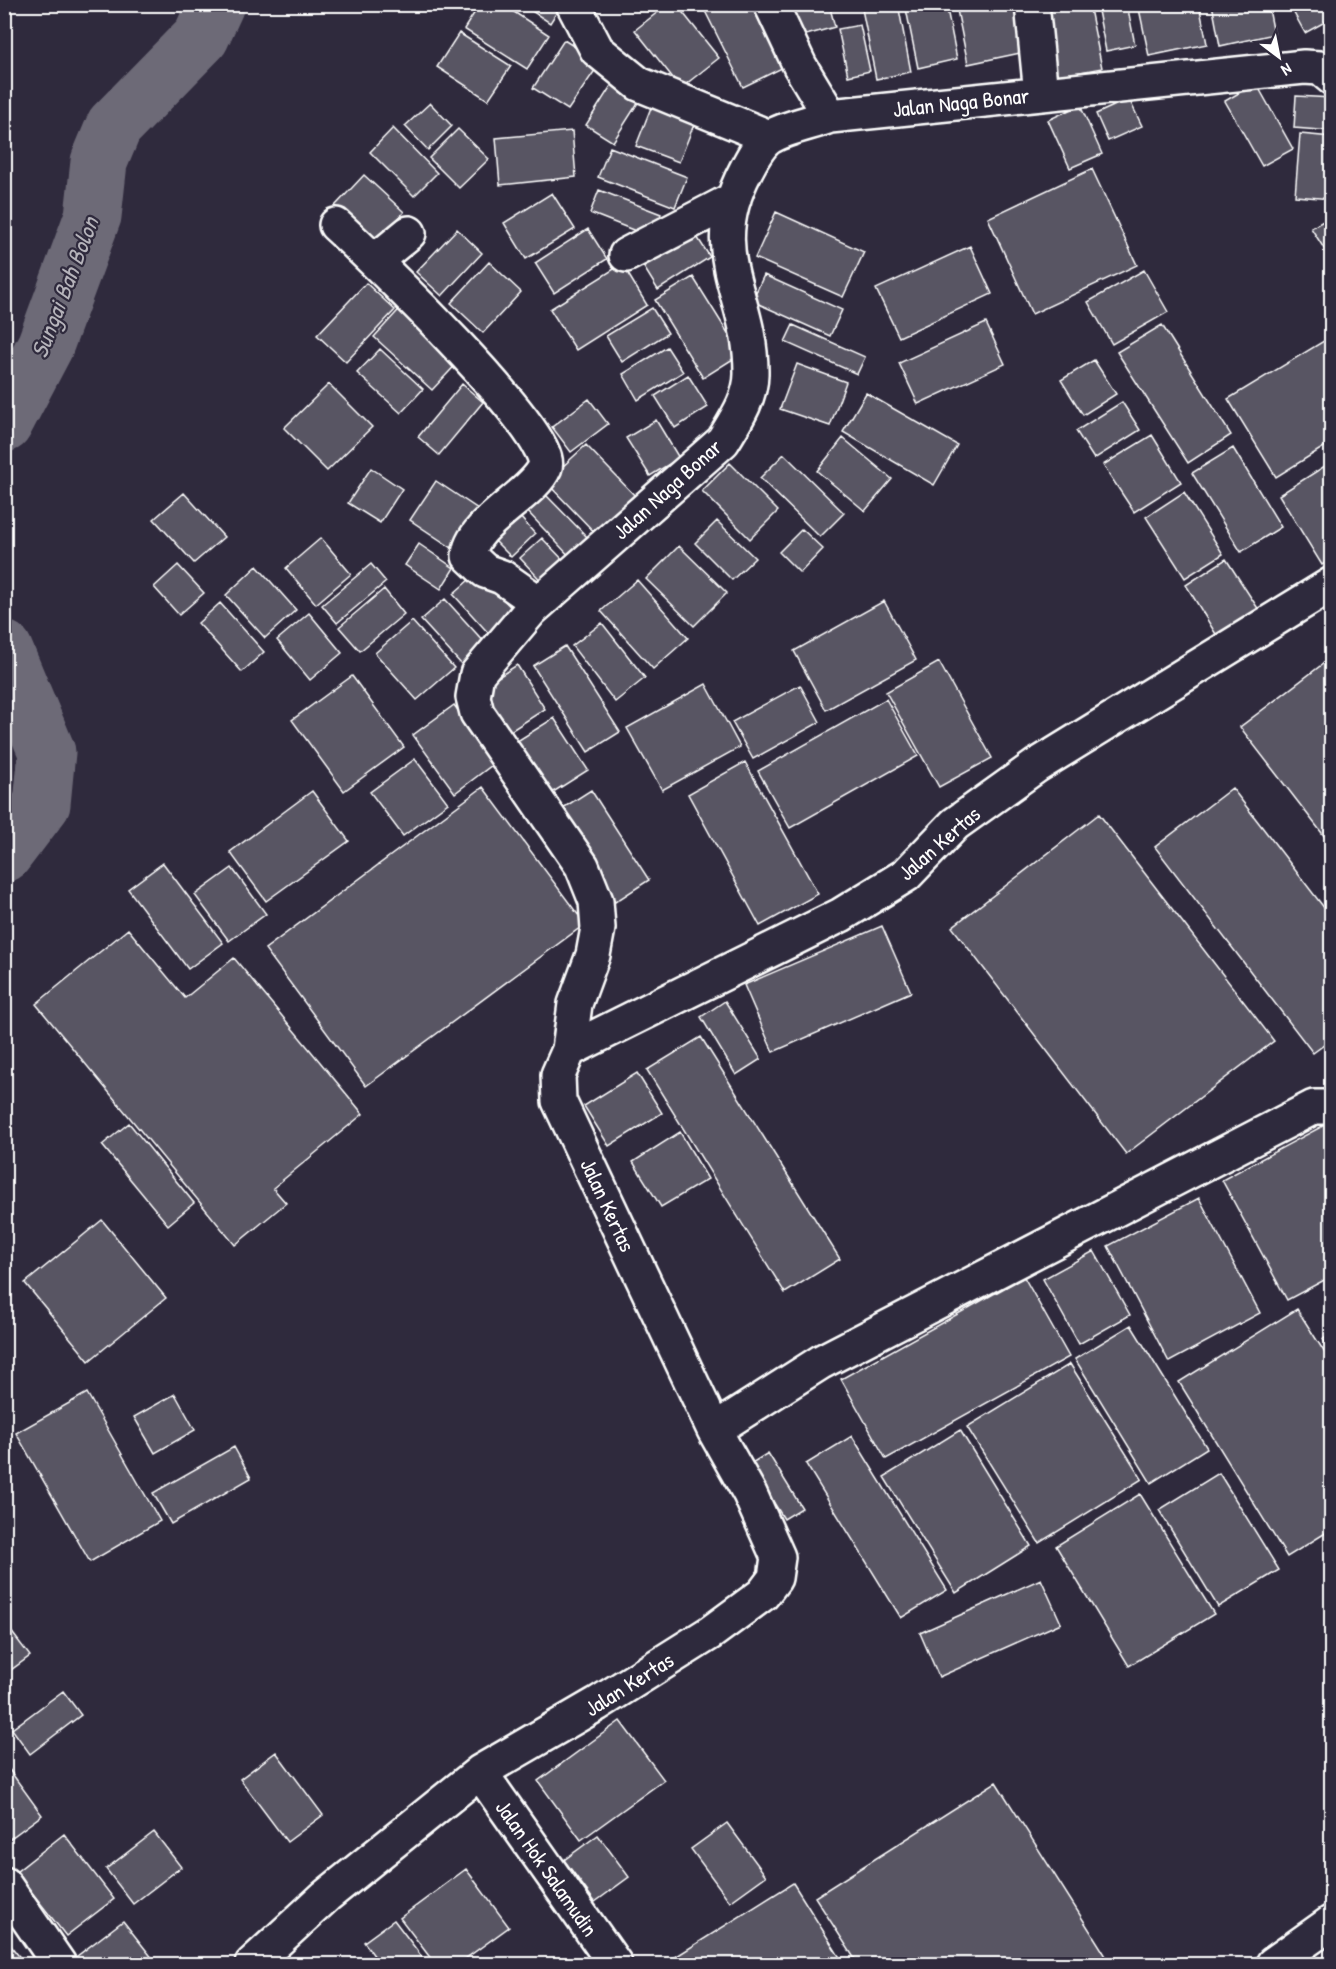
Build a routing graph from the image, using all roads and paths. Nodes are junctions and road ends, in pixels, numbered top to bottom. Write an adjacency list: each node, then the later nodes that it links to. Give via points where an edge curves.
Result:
1 (573, 4): 7 (street, via 597,50 639,84)
2 (771, 4): 6 (street, via 800,66)
3 (1032, 4): 5 (street)
4 (1328, 68): 5 (street, Jalan Naga Bonar, via 1304,67)
5 (1041, 94): 6 (street, Jalan Naga Bonar)
6 (830, 116): 7 (street, Jalan Naga Bonar)
7 (769, 137): 8 (street, Jalan Naga Bonar, via 754,153)
8 (734, 199): 11 (street); 14 (street, Jalan Naga Bonar, via 726,233 729,264 752,376 743,406 723,441)
9 (336, 225): 12 (street)
10 (409, 233): 12 (street)
11 (626, 255)
12 (375, 261): 14 (street, via 509,402 544,451 545,468 470,547 475,564)
13 (1332, 584): 15 (street, Jalan Kertas, via 1036,766 955,824 906,875 841,915)
14 (539, 603): 15 (street, Jalan Naga Bonar, via 477,674 473,697 477,713 582,866 596,900 598,928 593,955 575,1004)
15 (569, 1050): 17 (street, Jalan Kertas, via 558,1076 559,1101)
16 (1332, 1107): 17 (street, via 1314,1107 821,1362)
17 (714, 1430): 18 (street, Jalan Kertas, via 750,1494 778,1557 775,1578 763,1594 710,1634)
18 (480, 1772): 22 (street, Jalan Kertas, via 326,1896); 23 (street, Jalan Hok Salamudin)
19 (4, 1884): 21 (street)
20 (1332, 1922): 24 (street)
21 (59, 1965)
22 (252, 1965)
23 (615, 1965)
24 (1273, 1965)

